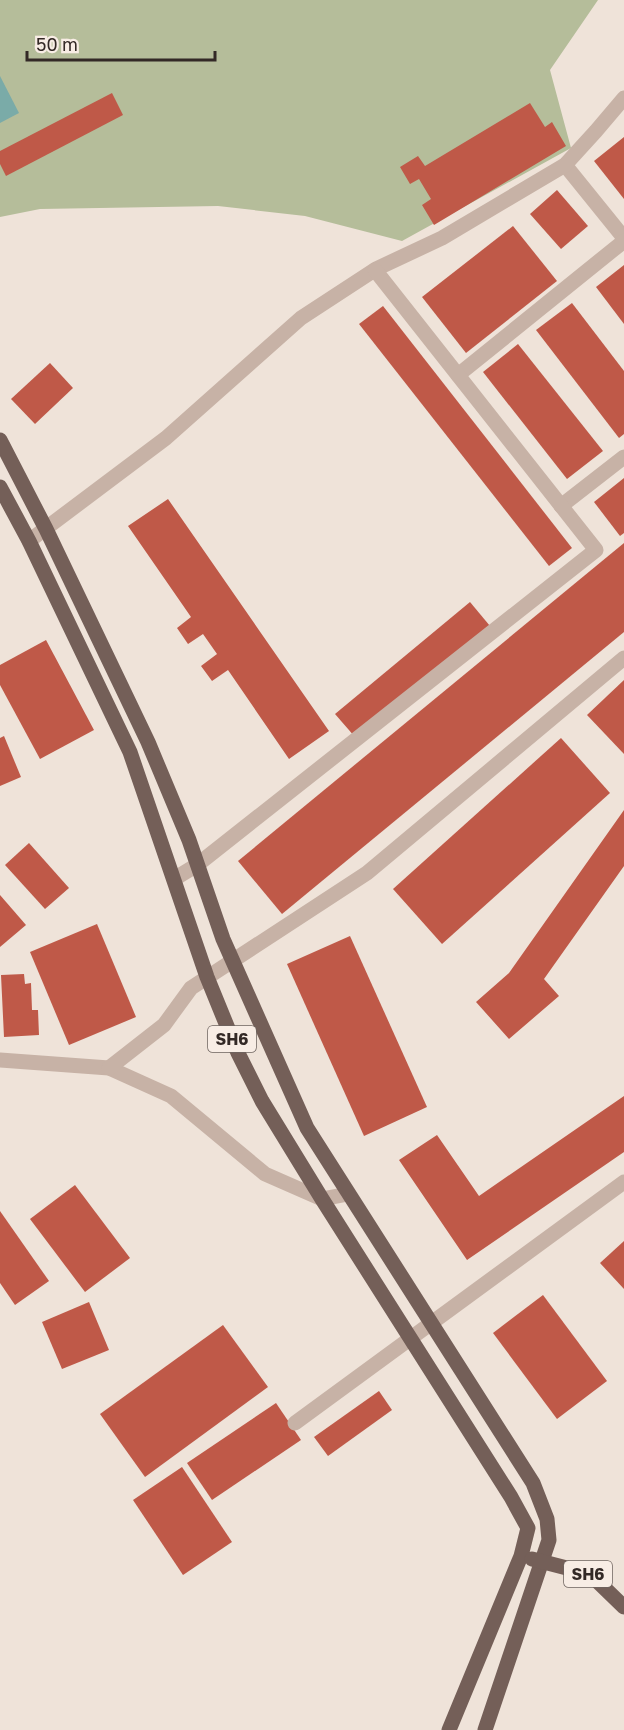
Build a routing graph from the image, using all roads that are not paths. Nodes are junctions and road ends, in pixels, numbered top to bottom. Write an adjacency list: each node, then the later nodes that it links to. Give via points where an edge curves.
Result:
1 (624, 98): 2 (street)
2 (565, 165): 3 (street); 4 (street, via 442,238)
3 (624, 239): 5 (street)
4 (375, 270): 5 (street); 10 (street, via 301,318 166,438)
5 (458, 375): 9 (street)
6 (0, 440): 10 (main road)
7 (624, 457): 9 (street)
8 (0, 487): 11 (main road, SH6)
9 (561, 506): 13 (street, via 596,550)
10 (46, 529): 11 (street); 13 (main road, via 148,742)
11 (29, 541): 14 (main road, SH6, via 130,752)
12 (624, 658): 15 (street, via 367,873)
13 (197, 865): 14 (street); 15 (main road)
14 (174, 879): 16 (main road, SH6)
15 (232, 961): 16 (street); 20 (main road, via 307,1128)
16 (207, 977): 18 (street, via 190,988 164,1026); 21 (main road, SH6, via 237,1053)
17 (0, 1060): 18 (street)
18 (109, 1068): 21 (street, via 171,1096 265,1174)
19 (624, 1182): 22 (street)
20 (348, 1194): 21 (street); 22 (main road)
21 (322, 1199): 23 (main road, SH6)
22 (431, 1323): 23 (street); 26 (main road, via 532,1483 548,1519 549,1540)
23 (410, 1340): 24 (street); 25 (main road, SH6, via 528,1528)
24 (295, 1423)
25 (521, 1556): 26 (main road); 28 (main road)
26 (540, 1562): 27 (main road, SH6, via 590,1574); 29 (main road)
27 (624, 1607)
28 (449, 1730)
29 (485, 1730)

